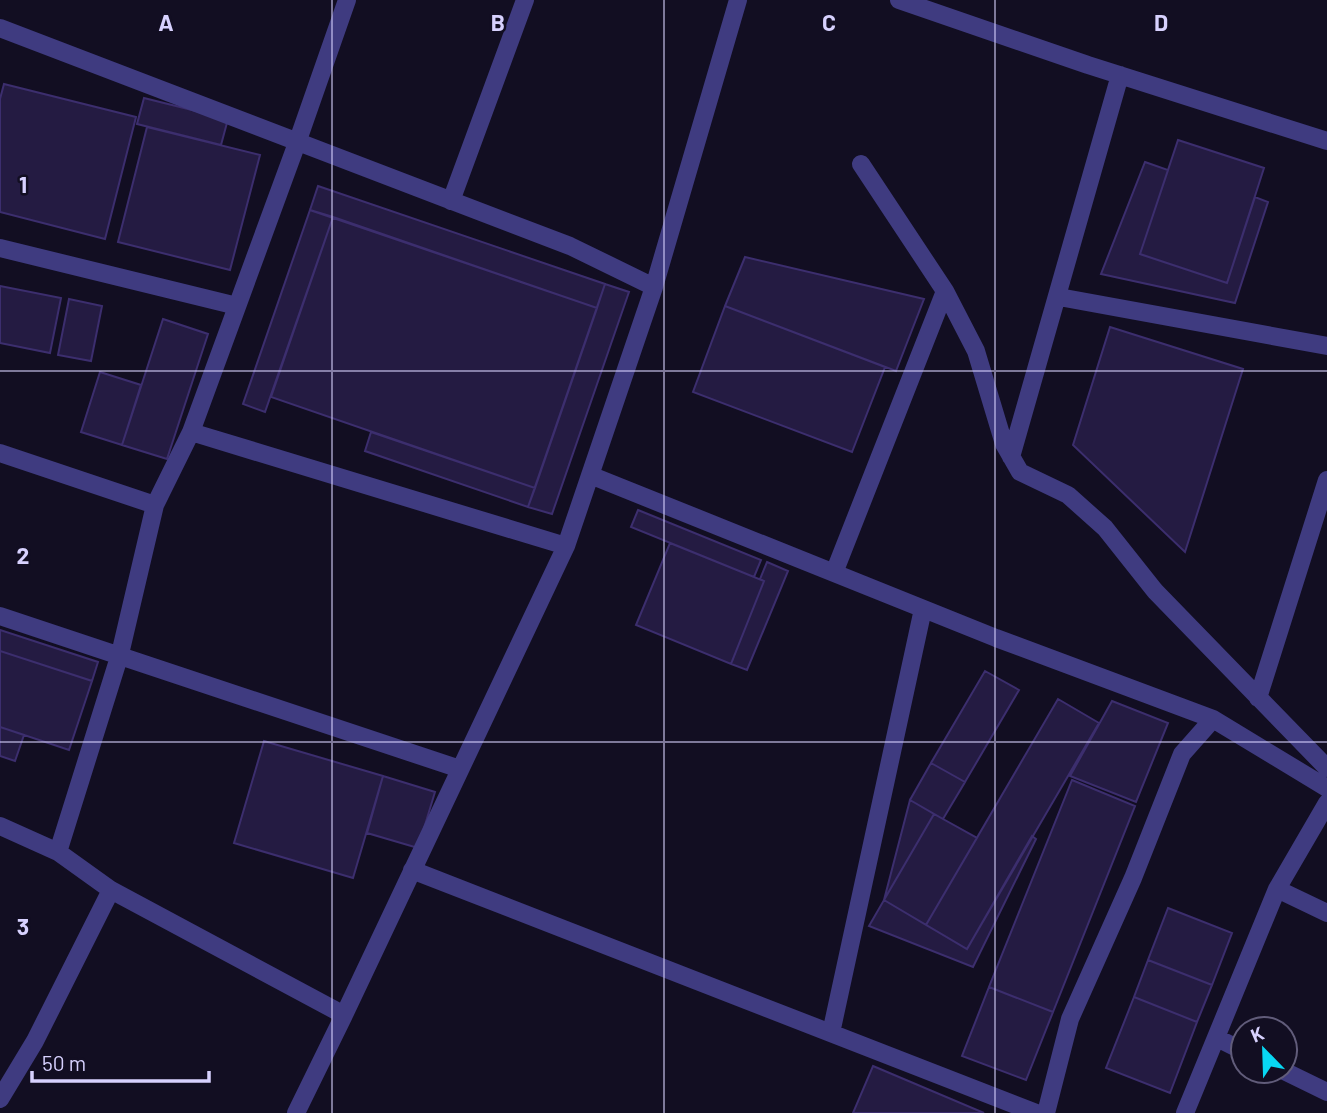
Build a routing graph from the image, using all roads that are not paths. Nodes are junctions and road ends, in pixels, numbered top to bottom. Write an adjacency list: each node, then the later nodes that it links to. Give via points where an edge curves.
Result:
1 (347, 0): 8 (street)
2 (525, 0): 10 (street)
3 (738, 0): 12 (street)
4 (900, 0): 6 (street)
5 (0, 28): 8 (street)
6 (1120, 75): 7 (street); 14 (street)
7 (1327, 141)
8 (297, 142): 10 (street); 15 (street)
9 (861, 164): 13 (street)
10 (452, 201): 12 (street, via 570,246)
11 (0, 248): 15 (street)
12 (654, 287): 20 (street)
13 (945, 291): 19 (street, via 976,351 992,412); 24 (street)
14 (1059, 297): 16 (street); 19 (street)
15 (237, 306): 17 (street)
16 (1327, 346)
17 (191, 432): 22 (street); 23 (street)
18 (0, 453): 22 (street)
19 (1011, 457): 28 (street, via 1020,472 1068,495 1105,528 1155,591)
20 (590, 475): 23 (street); 24 (street)
21 (1327, 480): 28 (street)
22 (155, 505): 27 (street)
23 (566, 546): 31 (street)
24 (834, 573): 25 (street)
25 (923, 609): 29 (street); 41 (street)
26 (0, 616): 27 (street)
27 (120, 654): 31 (street); 35 (street)
28 (1258, 698): 30 (street)
29 (1213, 719): 32 (street); 49 (street, via 1182,754 1070,1019)
30 (1327, 768)
31 (460, 769): 36 (street)
32 (1327, 788)
33 (1327, 803): 37 (street)
34 (0, 826): 35 (street)
35 (58, 852): 38 (street)
36 (412, 870): 40 (street); 41 (street)
37 (1277, 889): 39 (street); 42 (street)
38 (111, 890): 40 (street); 46 (street, via 35,1041)
39 (1327, 913)
40 (344, 1015): 47 (street)
41 (831, 1033): 48 (street)
42 (1217, 1038): 43 (street); 50 (street)
43 (1229, 1044)
44 (1299, 1078): 45 (street)
45 (1327, 1092)
46 (0, 1099)
47 (296, 1113)
48 (1036, 1113)
49 (1046, 1113)
50 (1185, 1113)

